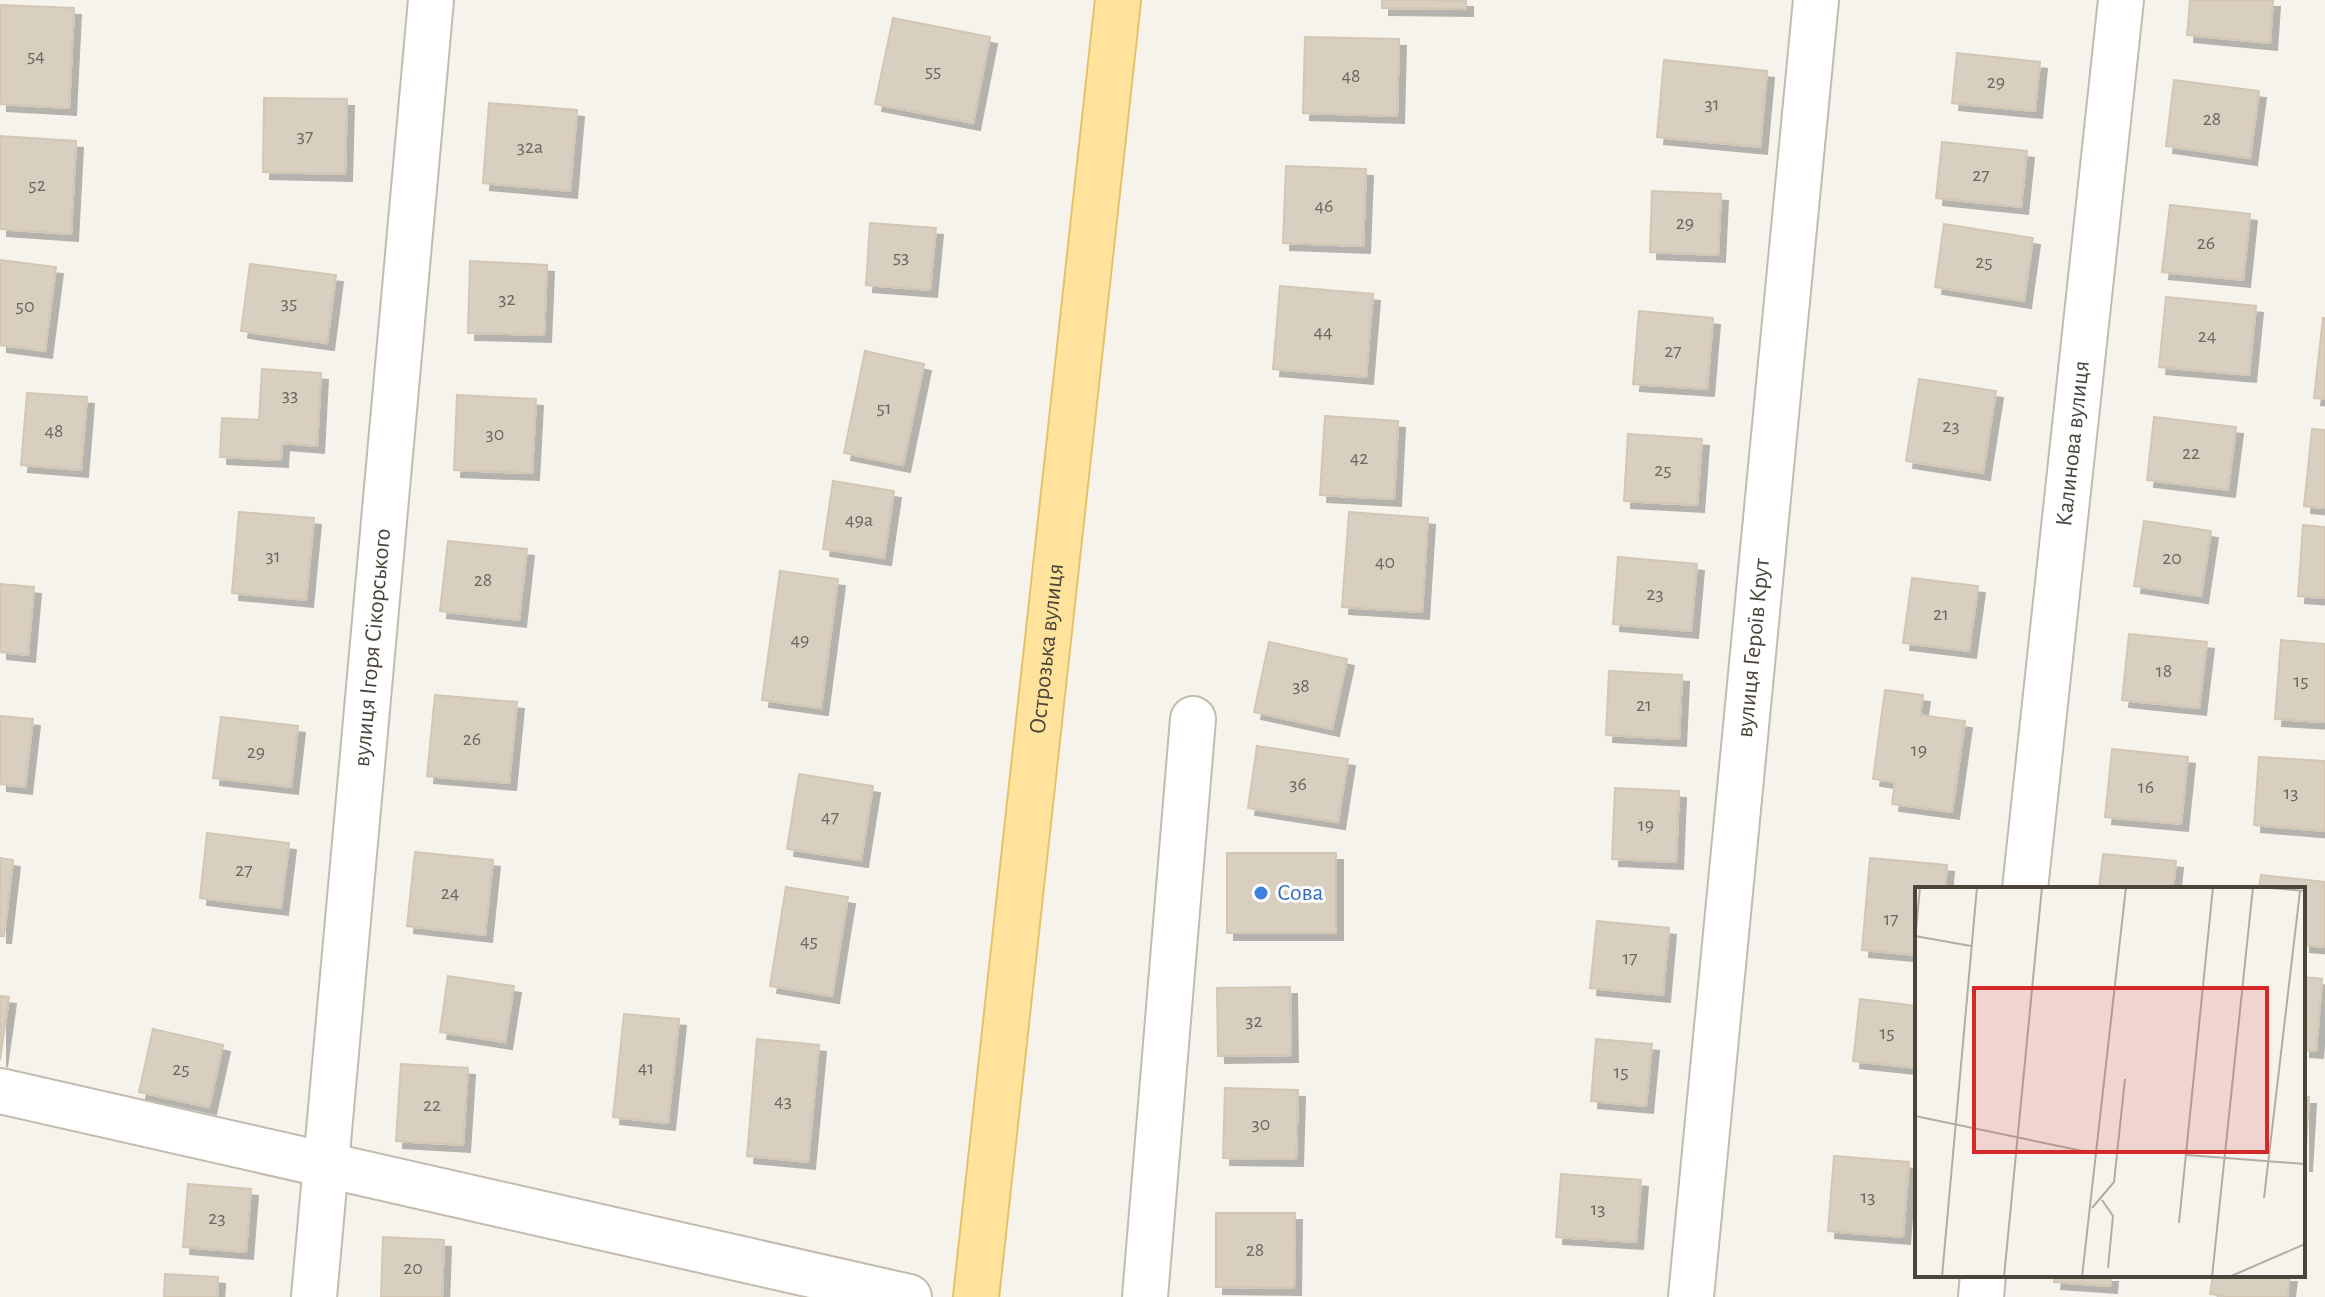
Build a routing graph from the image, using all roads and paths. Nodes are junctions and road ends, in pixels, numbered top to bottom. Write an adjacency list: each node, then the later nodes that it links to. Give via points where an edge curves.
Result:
1 (431, 0): 8 (street, вулиця Ігоря Сікорського)
2 (1118, 0): 12 (main road, Острозька вулиця)
3 (1816, 0): 14 (street, вулиця Героїв Крут)
4 (2121, 0): 6 (street, Калинова вулиця)
5 (1193, 719): 13 (street)
6 (2025, 887)
7 (0, 1091): 8 (street)
8 (324, 1165): 10 (street, вулиця Ігоря Сікорського); 11 (street)
9 (1983, 1277): 15 (street)
10 (314, 1297)
11 (909, 1297)
12 (976, 1297)
13 (1145, 1297)
14 (1691, 1297)
15 (1981, 1297)

